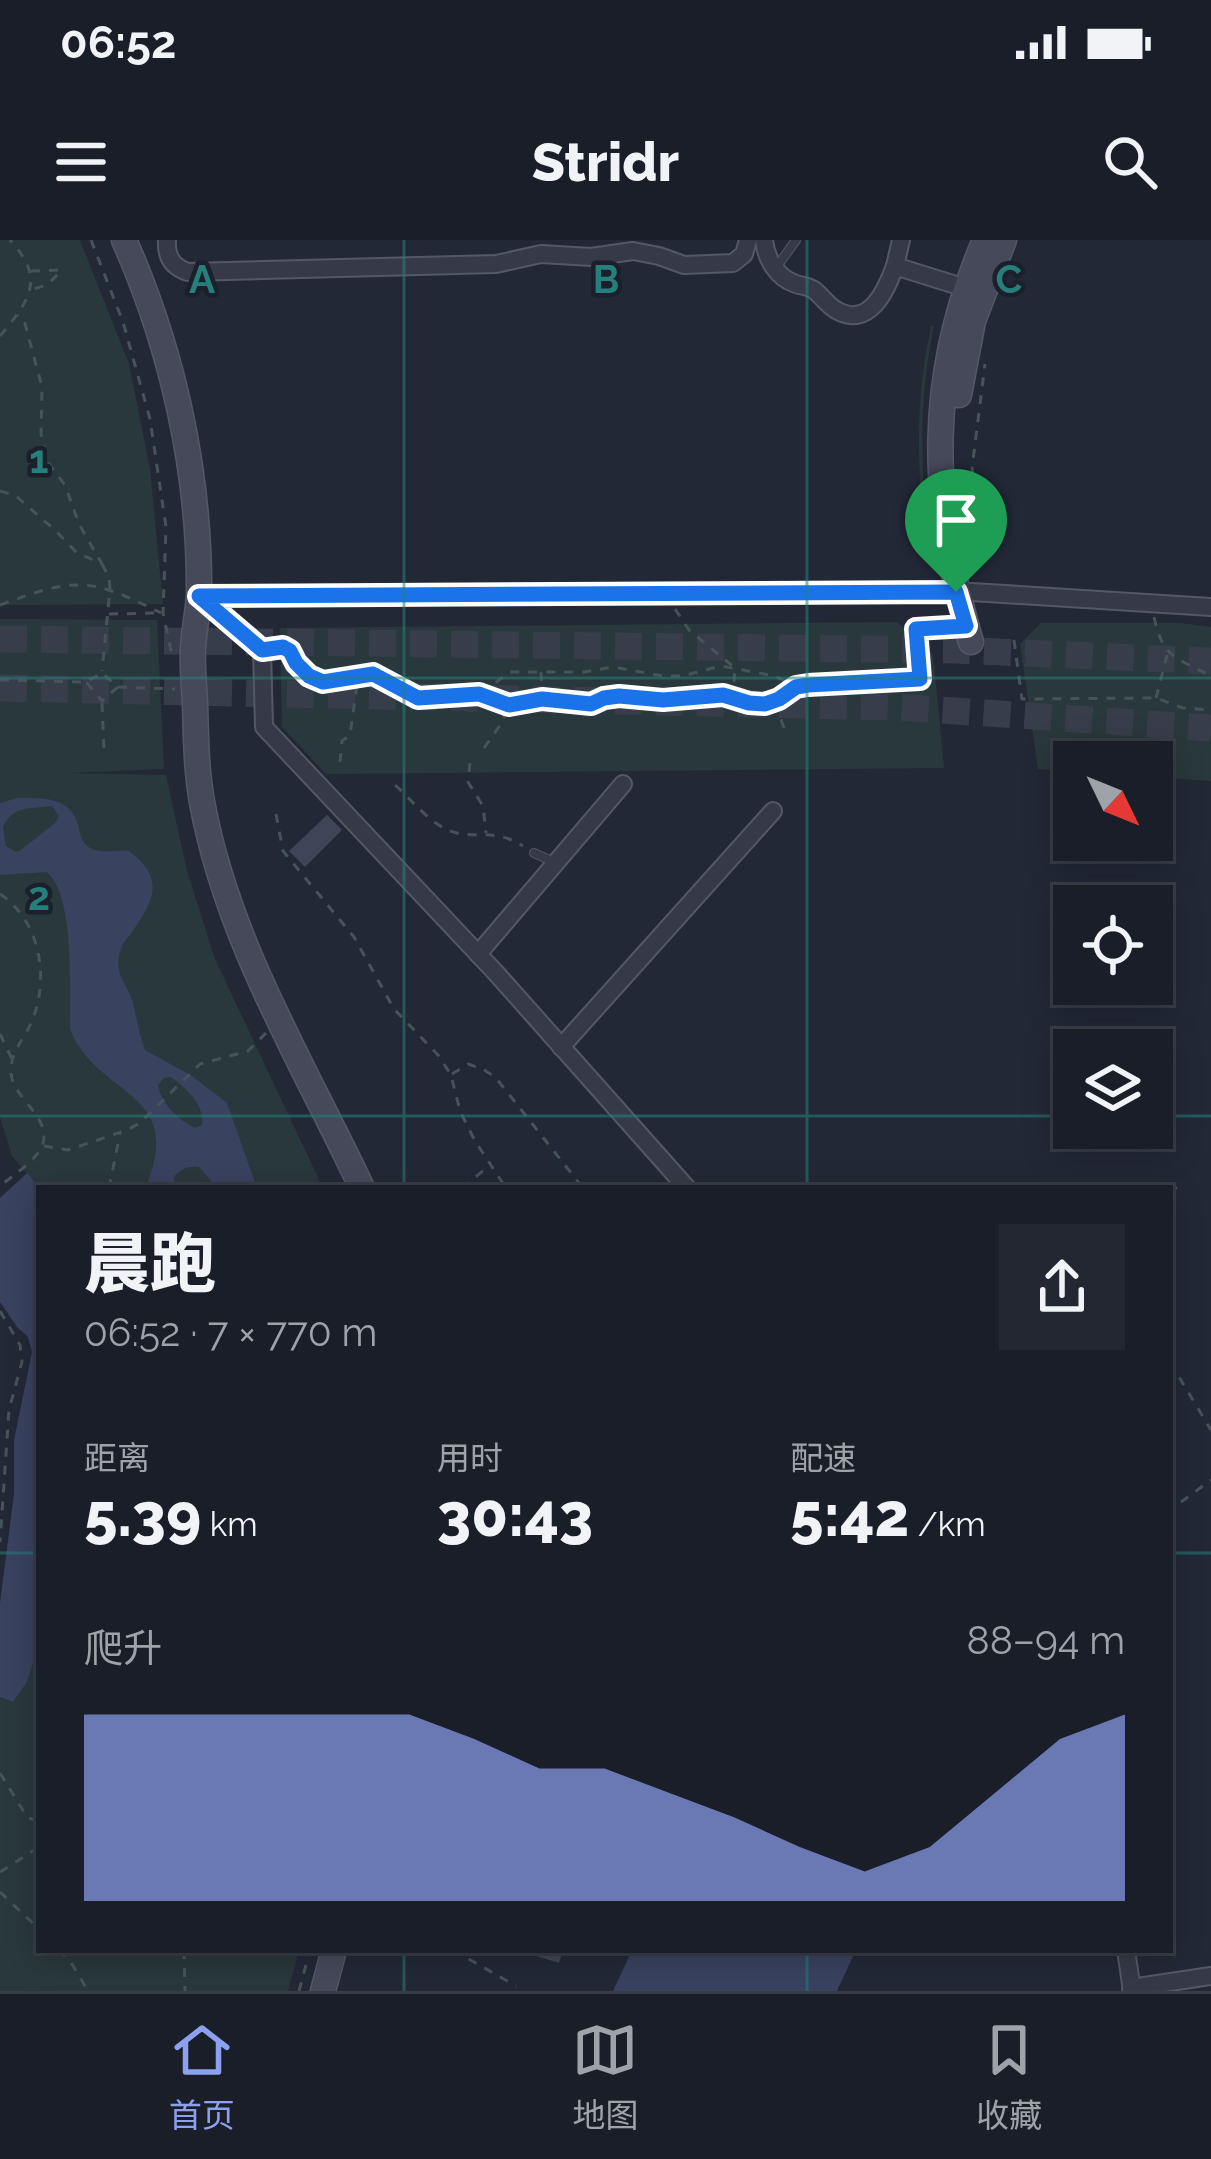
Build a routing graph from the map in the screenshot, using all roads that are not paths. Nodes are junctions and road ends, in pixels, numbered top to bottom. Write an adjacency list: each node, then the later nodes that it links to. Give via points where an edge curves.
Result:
1 (124, 240): 13 (street, via 180,411)
2 (167, 240): 3 (street, via 171,261 188,272 496,264 633,250 684,265 733,263)
3 (748, 240)
4 (764, 240): 10 (street)
5 (796, 240): 10 (lane)
6 (902, 240): 9 (street)
7 (985, 240): 11 (street)
8 (1004, 240): 11 (street)
9 (895, 266): 10 (street, via 881,299 855,314); 11 (street)
10 (775, 269)
11 (973, 291): 12 (street, via 957,410)
12 (964, 592): 13 (street); 14 (street); 15 (street, via 971,643)
13 (199, 596): 23 (street, via 197,758 211,843 253,965)
14 (1211, 607)
15 (966, 626)
16 (262, 650): 21 (street, via 264,727)
17 (623, 784): 20 (street)
18 (773, 811): 22 (street)
19 (533, 853): 20 (lane)
20 (556, 862): 21 (street)
21 (478, 954): 22 (street)
22 (561, 1048): 24 (street)
23 (361, 1185)
24 (684, 1185)
25 (333, 1953): 29 (street)
26 (1126, 1953): 28 (street)
27 (1211, 1976): 28 (street)
28 (1131, 1989)
29 (322, 1991)

